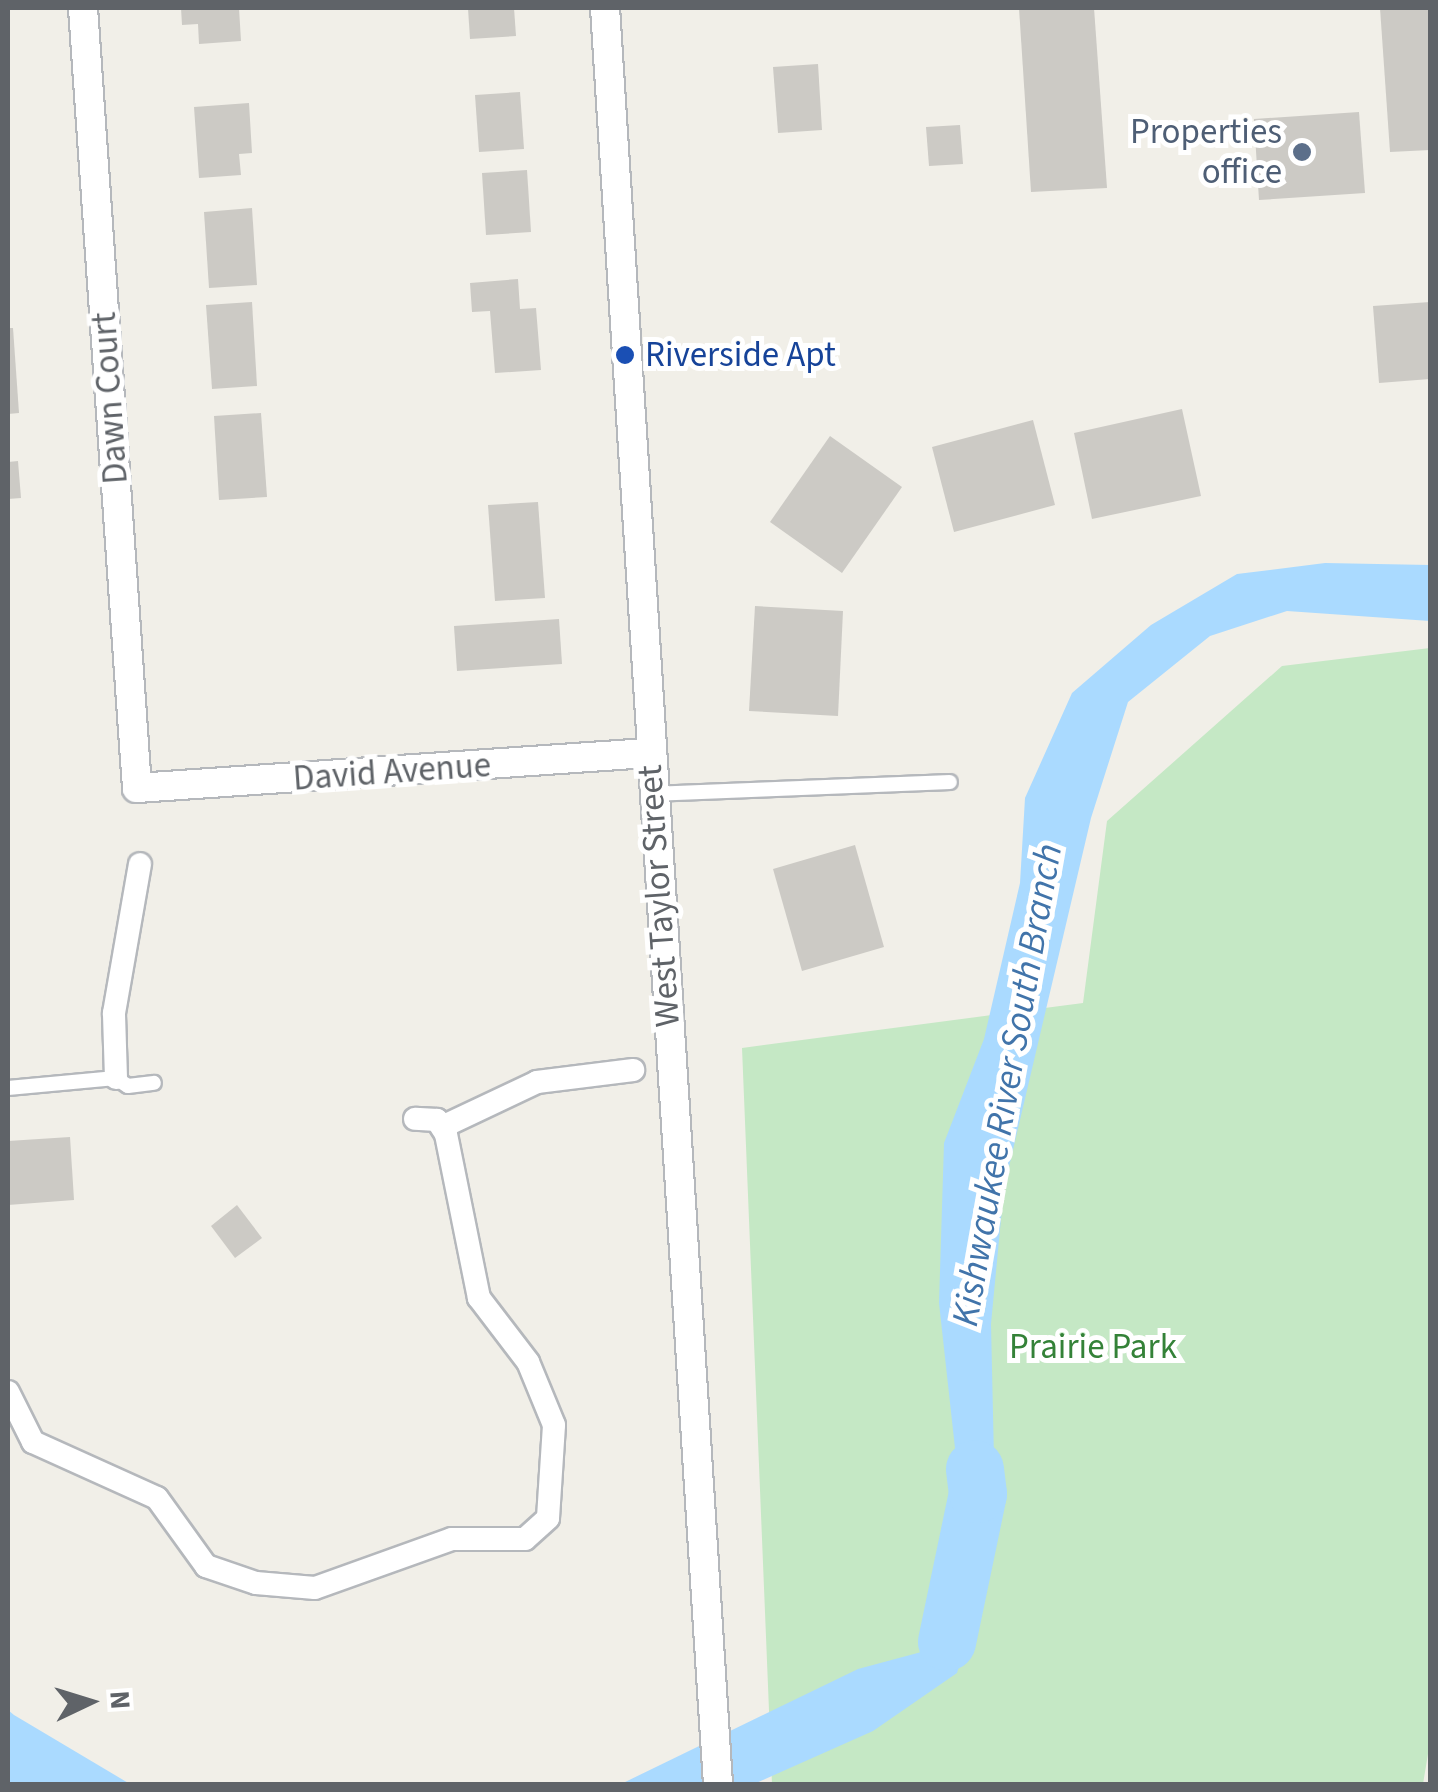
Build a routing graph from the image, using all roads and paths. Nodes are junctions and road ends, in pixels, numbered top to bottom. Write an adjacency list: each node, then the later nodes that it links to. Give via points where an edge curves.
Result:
1 (83, 8): 5 (street, Dawn Court)
2 (605, 8): 3 (street, West Taylor Street)
3 (648, 753): 5 (street, David Avenue); 6 (street, West Taylor Street)
4 (950, 782): 6 (lane)
5 (136, 788)
6 (651, 794): 15 (street, West Taylor Street)
7 (140, 864): 9 (street, via 114,1013)
8 (633, 1070): 13 (street, via 537,1082)
9 (116, 1078): 10 (lane, via 128,1086); 11 (lane)
10 (154, 1083)
11 (8, 1088)
12 (416, 1119): 13 (street, via 437,1120)
13 (442, 1128): 14 (street, via 456,1159 479,1298 528,1362 554,1424 548,1518 526,1539 452,1539 315,1588 256,1583 206,1566 157,1498 34,1442)
14 (8, 1392)
15 (718, 1784)

